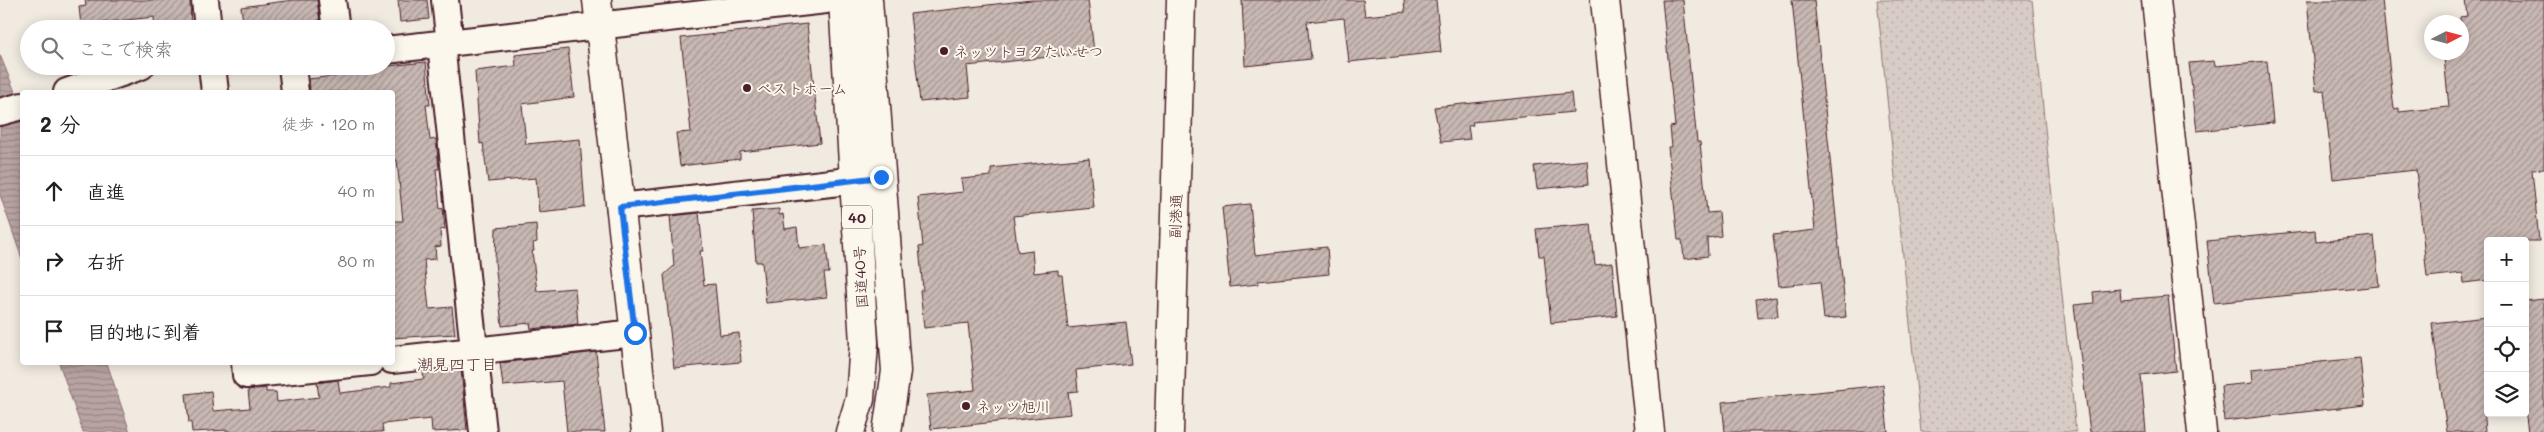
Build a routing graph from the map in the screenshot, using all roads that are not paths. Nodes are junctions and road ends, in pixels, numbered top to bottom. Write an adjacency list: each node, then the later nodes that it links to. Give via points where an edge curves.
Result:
1 (204, 0): 11 (street)
2 (332, 0): 12 (street)
3 (445, 0): 13 (street)
4 (826, 0): 10 (street)
5 (843, 0): 23 (main road, 国道40号 / 40)
6 (868, 0): 23 (main road, 国道40号 / 40)
7 (1181, 0): 34 (main road, 副港通)
8 (1605, 0): 35 (main road)
9 (2156, 0): 36 (main road)
10 (598, 13): 13 (street); 24 (main road)
11 (207, 20)
12 (335, 20)
13 (446, 44): 14 (street); 26 (street)
14 (395, 49)
15 (115, 75): 18 (street)
16 (214, 75): 19 (street)
17 (293, 75): 20 (street)
18 (73, 90)
19 (215, 90)
20 (295, 90)
21 (20, 107): 22 (street)
22 (0, 112)
23 (868, 178): 24 (street); 32 (main road, 国道40号 / 40, via 864,351 860,399); 33 (main road, 国道40号 / 40, via 896,371)
24 (620, 207): 25 (main road)
25 (635, 333): 26 (street); 31 (main road)
26 (475, 350): 27 (street); 30 (street)
27 (395, 360)
28 (245, 365): 29 (street, via 246,375)
29 (329, 365)
30 (483, 432)
31 (646, 432)
32 (850, 432)
33 (886, 432)
34 (1169, 432)
35 (1650, 432)
36 (2202, 432)

